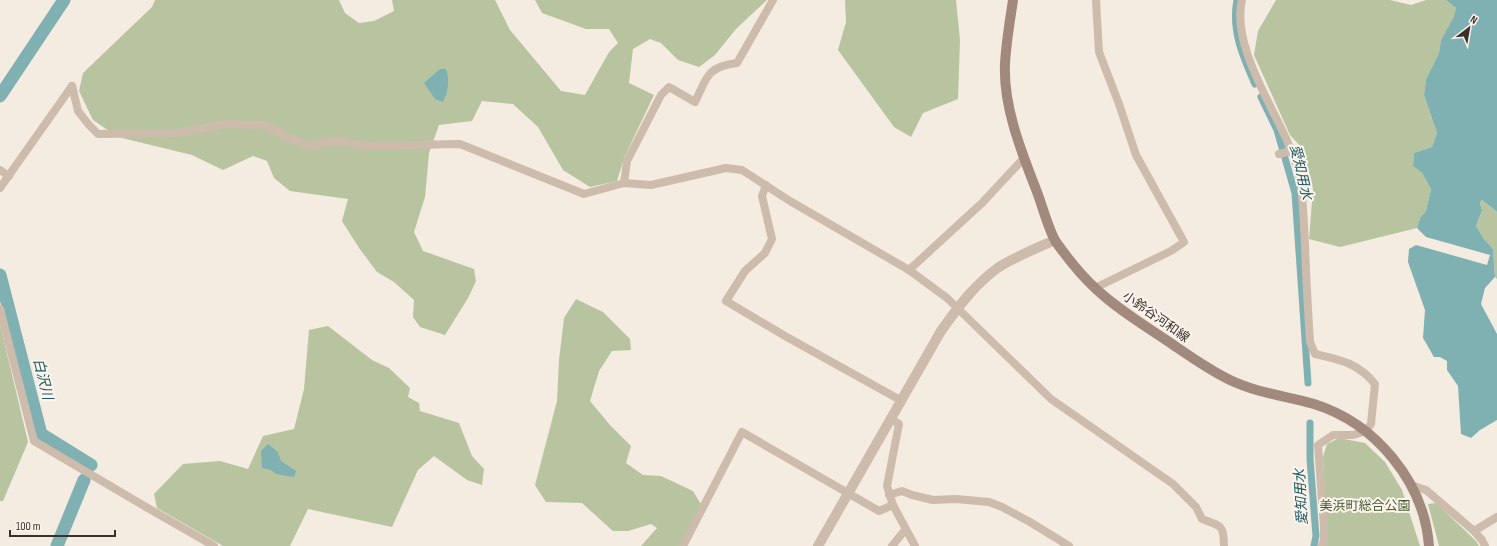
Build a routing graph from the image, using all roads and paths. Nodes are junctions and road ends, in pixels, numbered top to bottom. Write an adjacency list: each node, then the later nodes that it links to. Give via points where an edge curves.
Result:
1 (773, 0): 10 (street, via 736,63 710,72 695,102 669,87 661,95 627,161)
2 (1013, 0): 7 (main road, 小鈴谷河和線, via 1005,65 1011,116)
3 (1096, 0): 15 (street, via 1098,52 1136,155 1184,242 1171,251)
4 (1242, 0): 5 (street, via 1240,29 1247,54)
5 (1290, 151): 6 (street); 20 (street, via 1302,190 1310,342 1315,354 1343,360 1368,375 1376,384 1371,424)
6 (1279, 154)
7 (1024, 158): 13 (main road, 小鈴谷河和線); 14 (street, via 982,203)
8 (0, 170): 9 (street)
9 (9, 176): 10 (street, via 72,86 78,111 98,134 177,134 225,124 265,125 308,146 337,141 364,146 460,144 584,194); 12 (street)
10 (624, 183): 11 (street, via 651,185 726,168 742,170)
11 (766, 185): 14 (street); 18 (street, via 762,196 772,239 765,253 745,271 726,301)
12 (0, 188)
13 (1055, 240): 15 (main road, 小鈴谷河和線); 16 (street, via 1000,267 978,284)
14 (909, 270): 16 (street)
15 (1095, 288): 20 (main road, 小鈴谷河和線, via 1154,332 1221,376 1261,392 1320,407 1340,415)
16 (957, 308): 18 (street, via 941,331); 34 (street, via 1051,399 1173,484 1196,507 1202,519 1220,526 1224,533)
17 (0, 309): 28 (street, via 34,440)
18 (902, 401): 19 (street)
19 (891, 419): 22 (street); 23 (street, via 898,424 888,472)
20 (1366, 431): 21 (main road, 小鈴谷河和線, via 1387,451); 35 (street, via 1353,435 1333,435 1318,445 1324,527)
21 (1410, 485): 27 (street, via 1426,490); 36 (main road, 小鈴谷河和線, via 1420,504)
22 (849, 493): 24 (street, via 879,511); 29 (street, via 742,432); 30 (street)
23 (889, 495): 24 (street); 33 (street, via 902,492 933,500 962,499 989,502 1030,522)
24 (892, 505): 26 (street)
25 (1497, 517): 27 (street)
26 (905, 530): 31 (street); 32 (street)
27 (1474, 531): 37 (street)
28 (214, 546)
29 (683, 546)
30 (818, 546)
31 (892, 546)
32 (915, 546)
33 (1069, 546)
34 (1224, 546)
35 (1322, 546)
36 (1429, 546)
37 (1485, 546)

